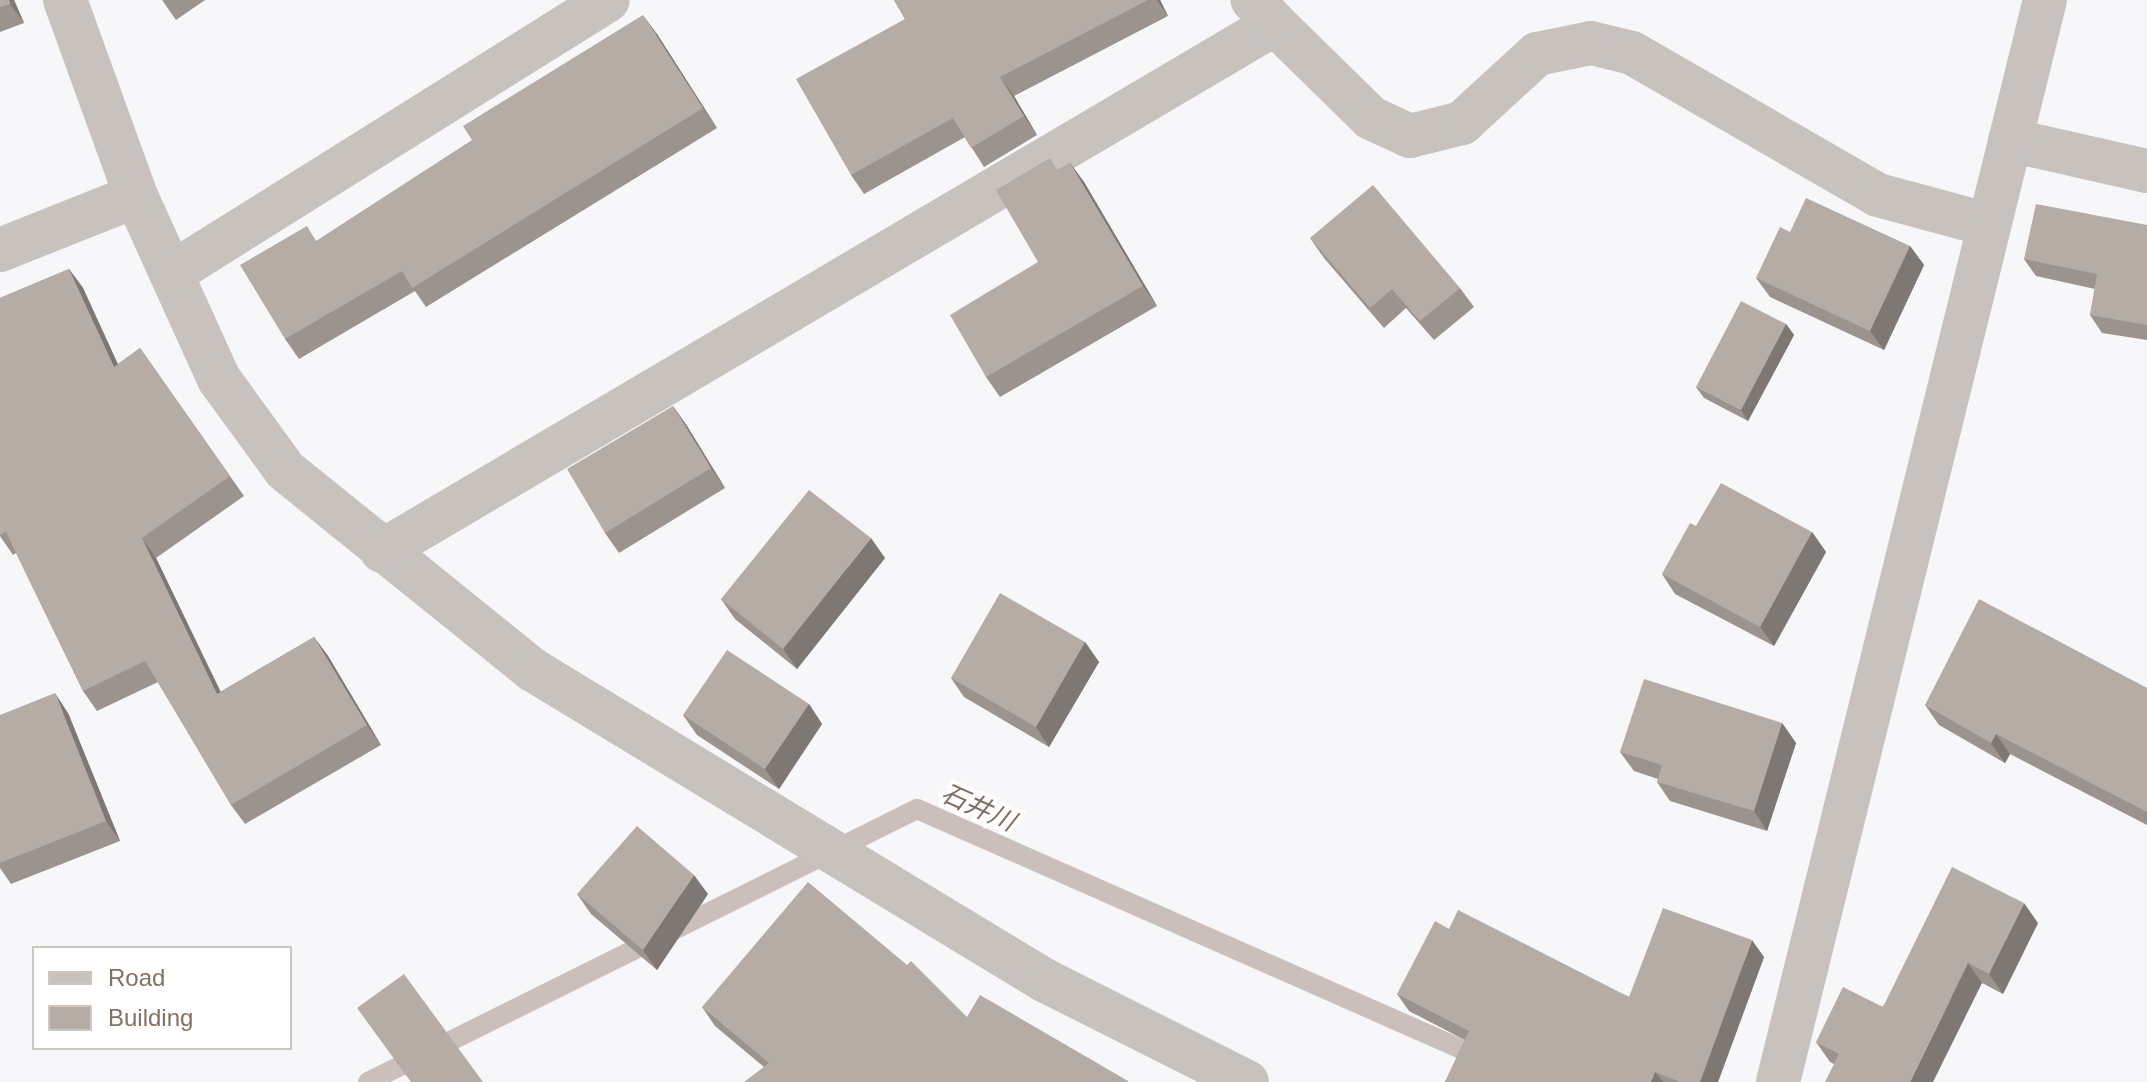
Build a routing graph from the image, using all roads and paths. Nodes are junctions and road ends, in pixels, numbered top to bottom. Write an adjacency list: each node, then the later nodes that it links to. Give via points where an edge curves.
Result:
1 (65, 0): 7 (street)
2 (608, 0): 10 (street)
3 (2045, 0): 5 (street)
4 (1264, 12): 8 (street, via 1371,118 1410,136 1462,123 1537,54 1591,43 1632,53 1878,195); 11 (street)
5 (2010, 140): 6 (street); 8 (street)
6 (2147, 171)
7 (136, 196): 9 (street); 10 (street)
8 (1989, 225): 13 (street)
9 (0, 250)
10 (172, 273): 11 (street, via 219,379 285,470)
11 (382, 551): 12 (street, via 533,670 1044,980)
12 (1247, 1082)
13 (1778, 1082)

